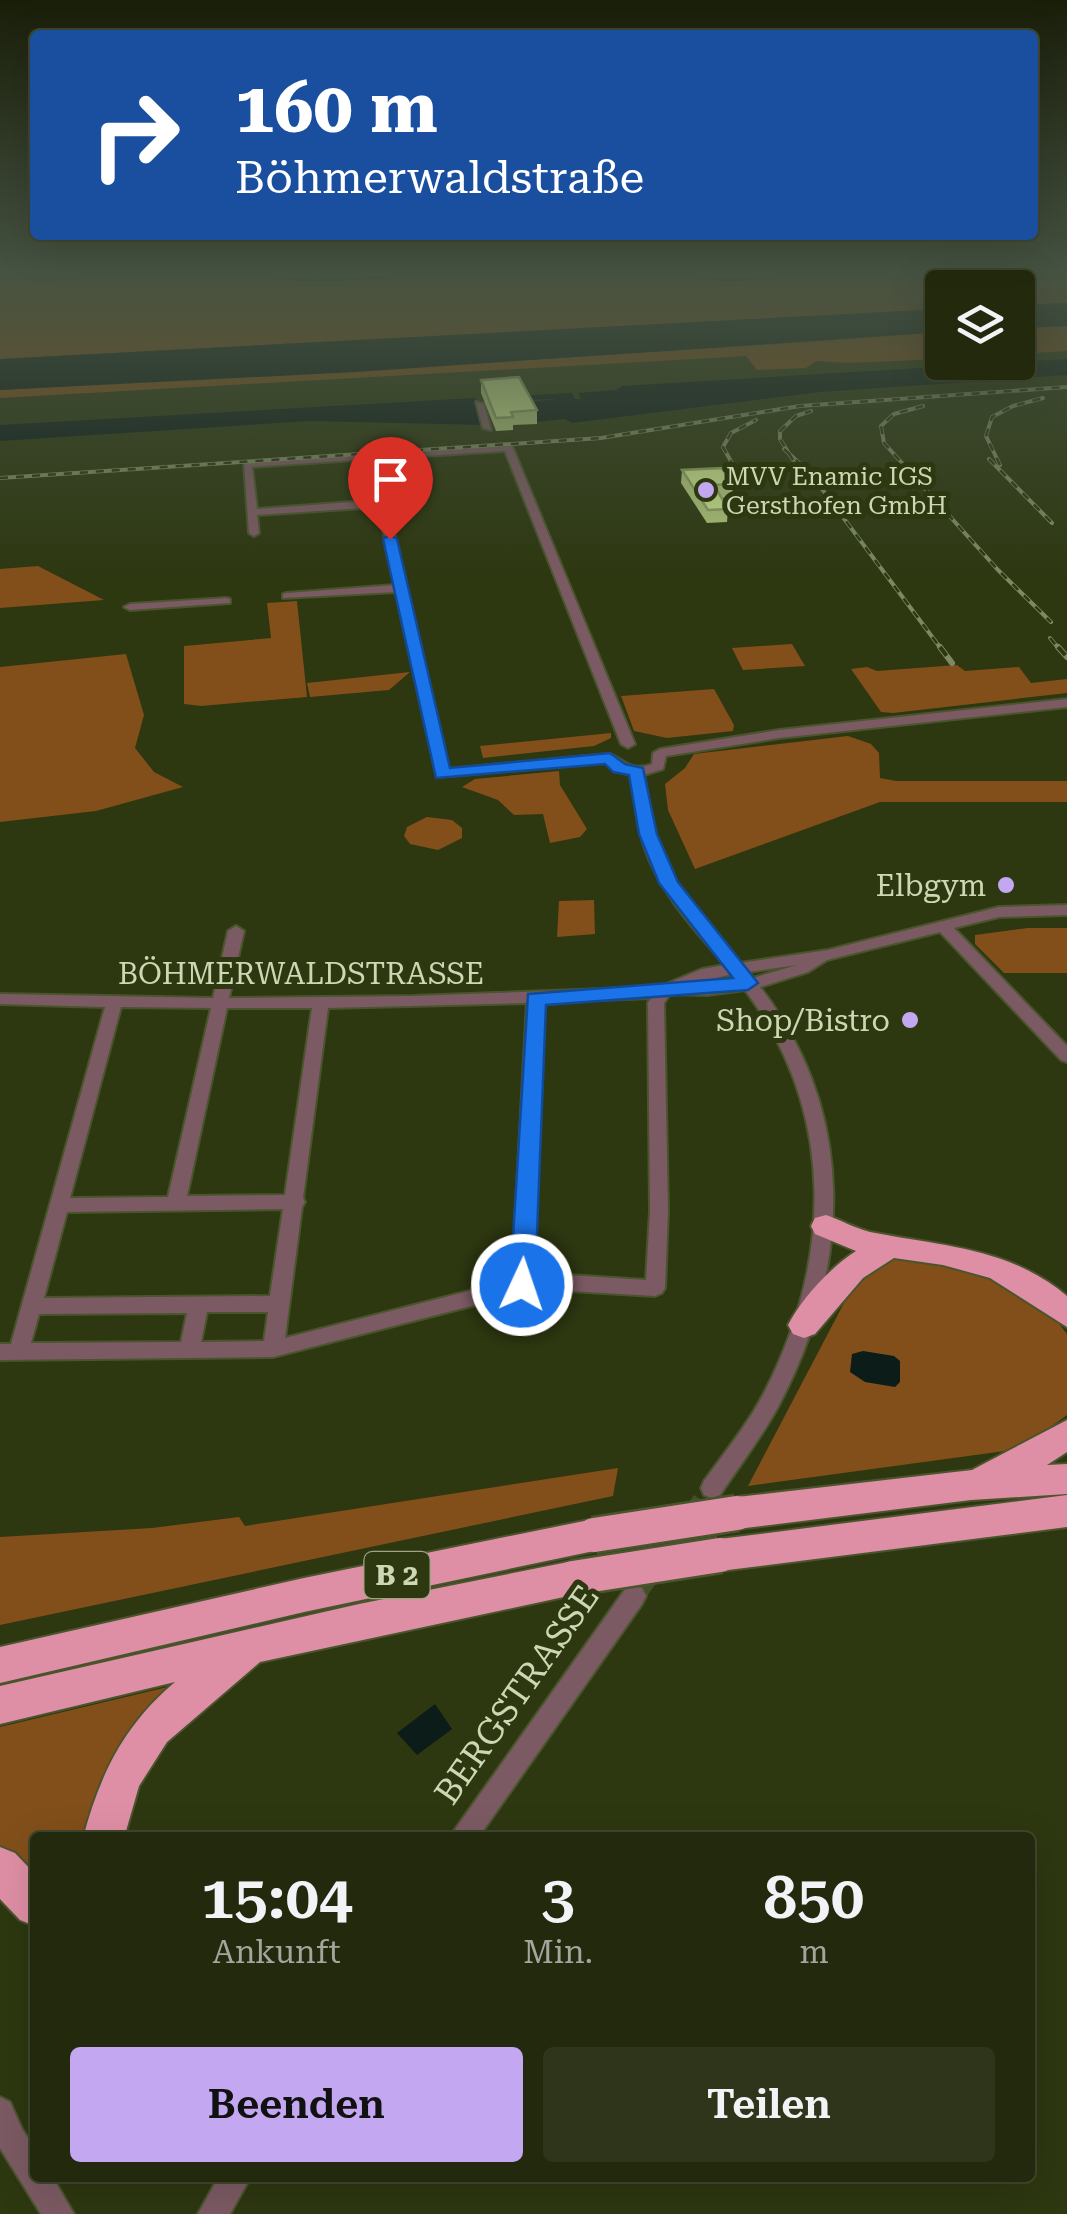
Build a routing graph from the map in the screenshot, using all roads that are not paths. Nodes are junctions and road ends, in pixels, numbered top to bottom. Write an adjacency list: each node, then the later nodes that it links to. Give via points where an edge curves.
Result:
1 (474, 391): 2 (street)
2 (488, 428)
3 (402, 454): 4 (street, via 413,502); 5 (street, via 248,464); 12 (street, via 509,448)
4 (382, 503): 5 (street); 7 (street)
5 (252, 512): 6 (street)
6 (254, 534)
7 (400, 588): 8 (street); 13 (street, via 442,774)
8 (287, 596)
9 (226, 601): 10 (street)
10 (130, 607)
11 (1067, 703): 12 (street)
12 (644, 747): 13 (street, via 612,751); 14 (street, via 658,766)
13 (610, 758): 14 (street)
14 (637, 772): 18 (street, via 660,866)
15 (1067, 910): 16 (street, BÖHMERWALDSTRASSE, via 999,912)
16 (942, 926): 18 (street, BÖHMERWALDSTRASSE, via 828,955 804,968); 25 (street)
17 (236, 931): 22 (street)
18 (742, 976): 19 (street, BÖHMERWALDSTRASSE); 29 (street, via 778,1025 813,1099)
19 (664, 990): 21 (street, BÖHMERWALDSTRASSE); 31 (street, via 656,1003 655,1288)
20 (0, 998): 24 (street, BÖHMERWALDSTRASSE)
21 (536, 999): 23 (street, BÖHMERWALDSTRASSE); 31 (street)
22 (218, 1002): 23 (street, BÖHMERWALDSTRASSE); 24 (street, BÖHMERWALDSTRASSE); 27 (street)
23 (321, 1002): 26 (street)
24 (114, 1003): 28 (street)
25 (1067, 1056)
26 (296, 1202): 27 (street); 33 (street)
27 (176, 1204): 28 (street)
28 (59, 1205): 34 (street)
29 (826, 1226): 30 (highway, via 860,1242); 32 (highway, via 862,1224 964,1241 1036,1266); 37 (street)
30 (893, 1247): 36 (highway, via 999,1268); 37 (highway, via 846,1271)
31 (522, 1285): 38 (street)
32 (1067, 1289)
33 (279, 1304): 35 (street); 38 (street)
34 (32, 1306): 35 (street); 40 (street)
35 (198, 1306): 39 (street)
36 (1067, 1315)
37 (804, 1325): 44 (street)
38 (273, 1349): 39 (street)
39 (189, 1350): 40 (street)
40 (9, 1352)
41 (1067, 1434): 43 (highway, B 2)
42 (1067, 1479): 43 (highway, B 2)
43 (970, 1485): 44 (highway, B 2)
44 (724, 1501): 48 (highway, B 2, bridge)
45 (1067, 1511): 47 (highway, B 2, bridge, via 573,1578)
46 (634, 1596): 51 (street, BERGSTRASSE)
47 (254, 1645): 49 (highway, B 2); 50 (highway, B 2, via 141,1739 122,1774)
48 (0, 1665)
49 (0, 1704)
50 (105, 1832)
51 (466, 1832)
52 (0, 1868): 53 (highway)
53 (30, 1900)
54 (0, 2112): 55 (street)
55 (30, 2169)
56 (39, 2182): 58 (street)
57 (233, 2182): 59 (street)
58 (59, 2214)
59 (213, 2214)

